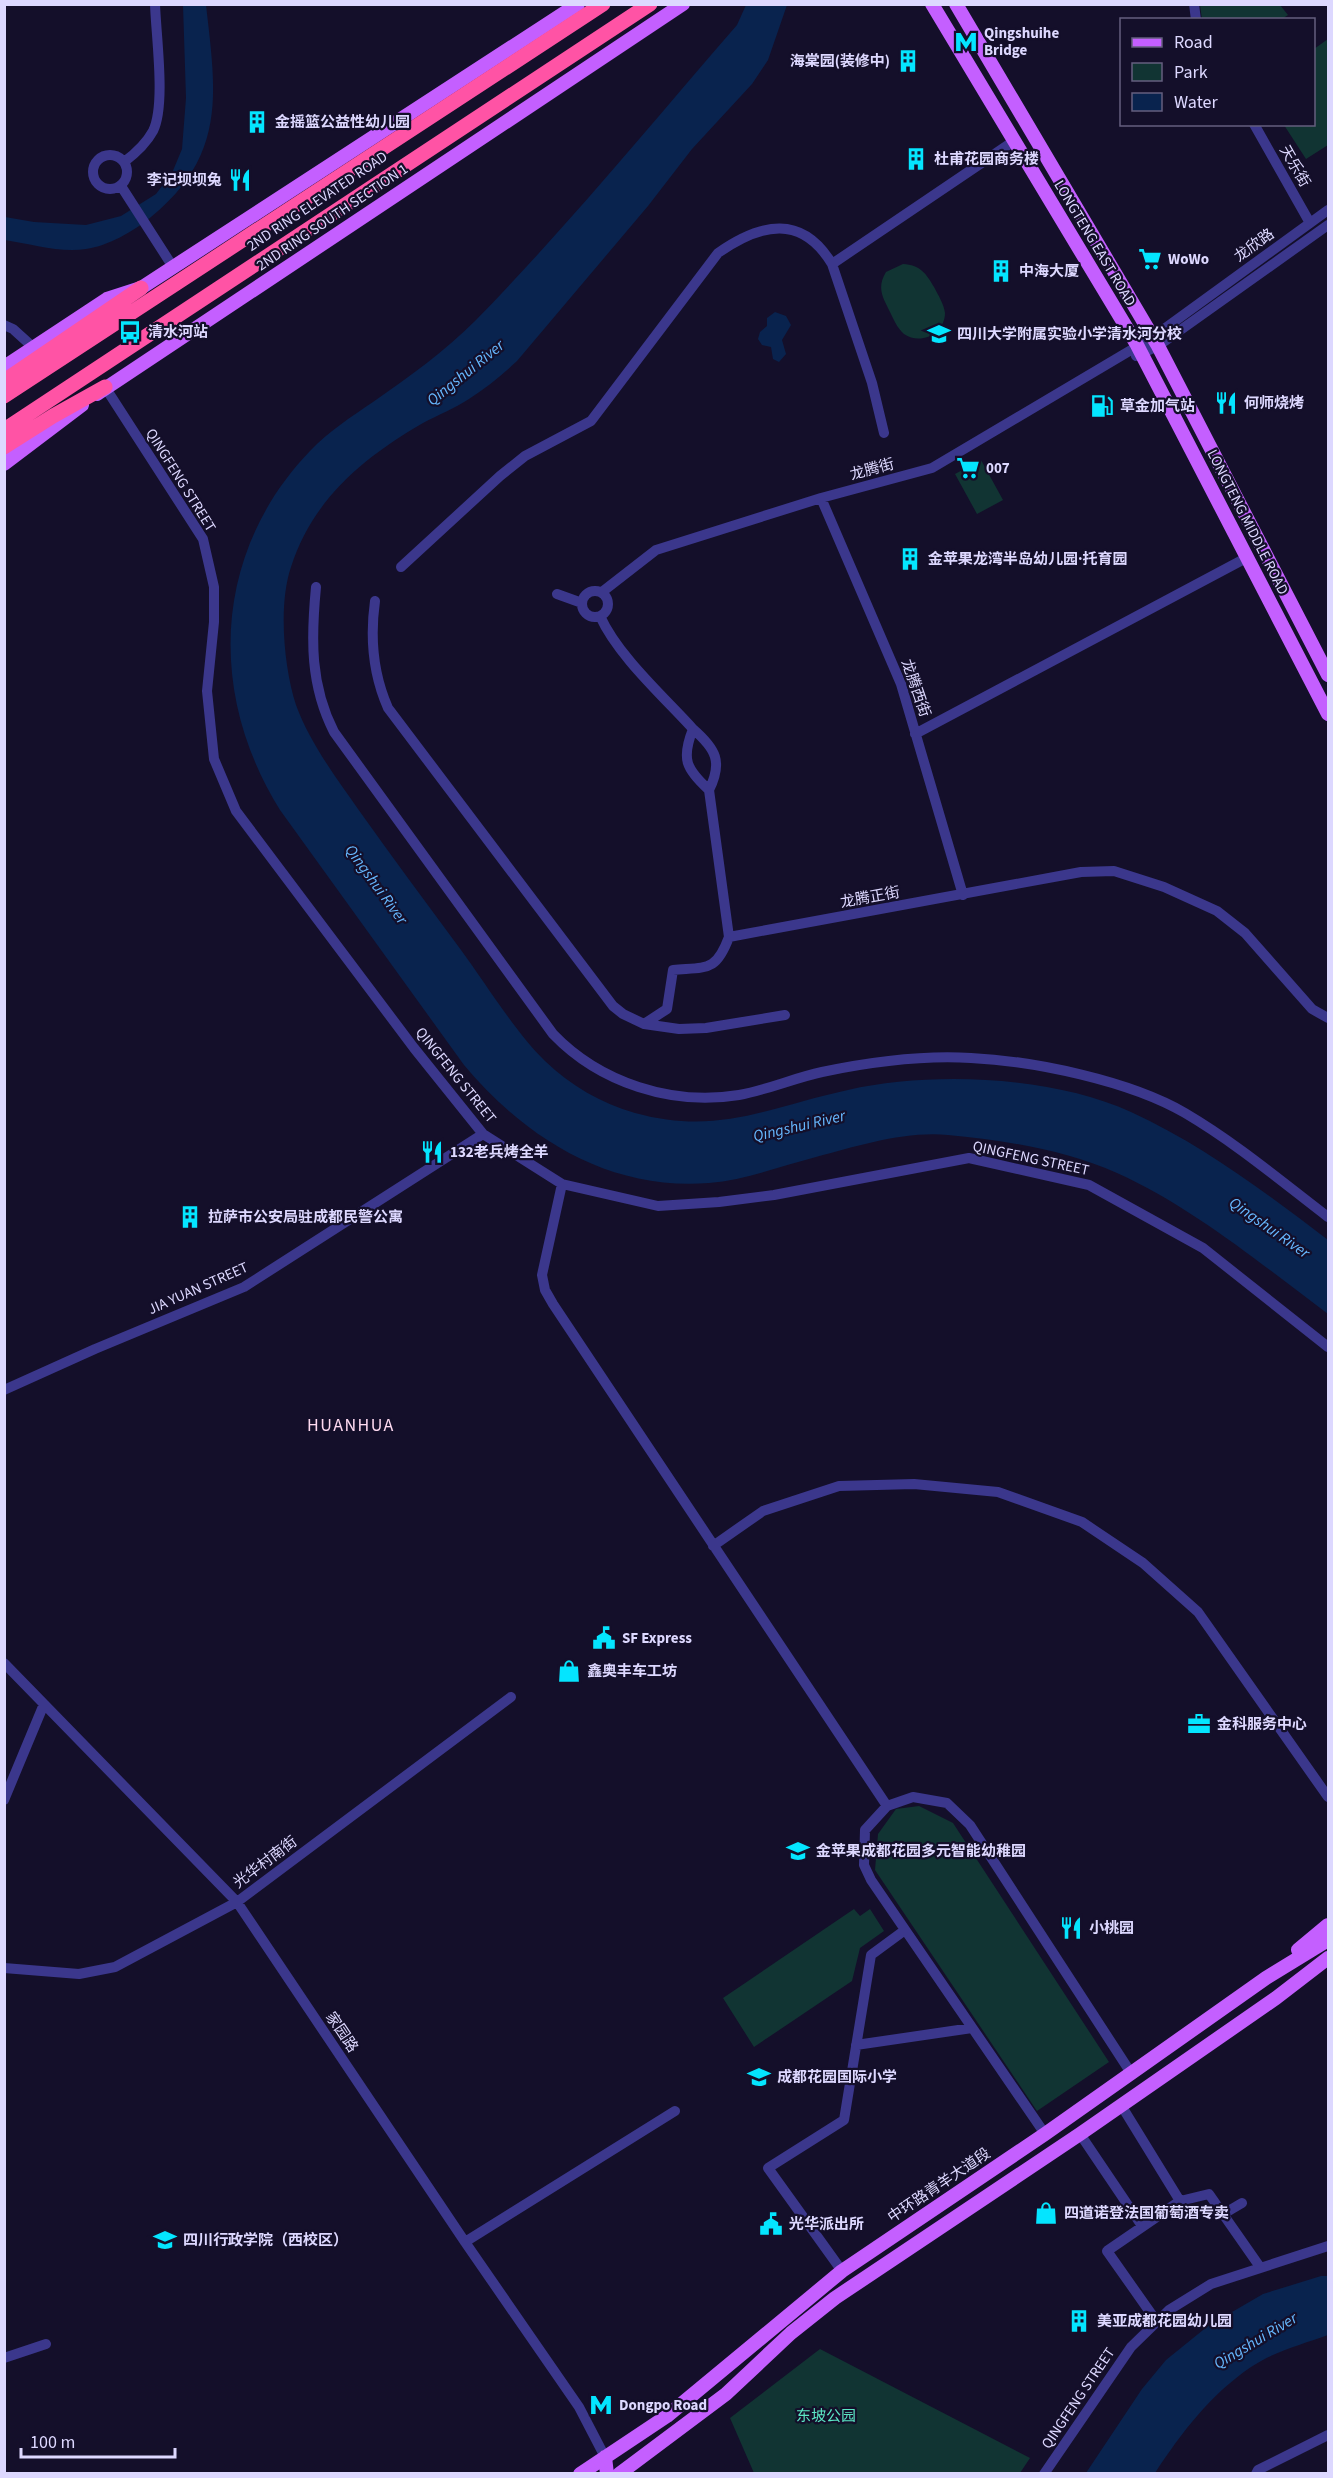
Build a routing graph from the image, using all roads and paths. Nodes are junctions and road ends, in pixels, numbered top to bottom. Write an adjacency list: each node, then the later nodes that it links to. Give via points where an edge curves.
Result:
1 (155, 4): 10 (street, via 160,101 154,129 140,150)
2 (578, 4): 16 (main road)
3 (603, 4): 25 (highway, 2ND RING ELEVATED ROAD)
4 (650, 4): 26 (highway, 2ND RING ELEVATED ROAD)
5 (683, 4): 24 (main road, 2ND RING SOUTH SECTION 1)
6 (932, 4): 9 (main road, LONGTENG EAST ROAD)
7 (956, 4): 19 (main road, LONGTENG EAST ROAD)
8 (1255, 126): 13 (street, 天乐街)
9 (1014, 141): 15 (street); 21 (main road, LONGTENG EAST ROAD)
10 (124, 162): 11 (street, via 127,176); 11 (street, via 117,156 106,155 94,166 94,177 100,186)
11 (121, 186): 16 (street)
12 (1329, 210): 13 (street, 龙欣路)
13 (1310, 223): 19 (street, 龙欣路)
14 (1329, 225): 19 (street)
15 (832, 264): 27 (street, via 872,383); 32 (street, via 822,248 798,231 771,228 735,241 718,253 591,421 525,456)
16 (173, 267): 17 (main road)
17 (141, 288): 20 (main road, via 107,299); 23 (highway)
18 (4, 325): 20 (street)
19 (1155, 341): 21 (street, 龙欣路); 39 (main road, LONGTENG MIDDLE ROAD)
20 (34, 348): 22 (main road)
21 (1140, 350): 30 (street, 龙腾街, via 1115,358 932,468); 31 (main road, LONGTENG MIDDLE ROAD)
22 (4, 368)
23 (4, 381)
24 (105, 387): 28 (highway); 29 (main road, 2ND RING SOUTH SECTION 1); 51 (street, QINGFENG STREET, via 203,539 214,587 207,691 214,759 236,811)
25 (4, 396)
26 (4, 430)
27 (884, 433)
28 (4, 447)
29 (4, 464)
30 (821, 498): 34 (street, 龙腾街, via 656,550); 42 (street, 龙腾西街, via 901,684)
31 (1248, 557): 40 (main road, LONGTENG MIDDLE ROAD); 42 (street)
32 (401, 567)
33 (316, 587): 53 (street, via 313,662 323,711 334,732 553,1034 582,1060 636,1087 711,1098 741,1094 821,1072 914,1059 971,1058 1086,1076 1138,1092 1184,1113 1263,1165)
34 (602, 592): 37 (street, via 589,592); 38 (street, via 608,598 608,607)
35 (557, 594): 37 (street)
36 (375, 601): 49 (street, via 374,657 388,708 602,993 623,1014)
37 (582, 603): 38 (street, via 588,615)
38 (600, 616): 41 (street, via 620,648)
39 (1329, 675)
40 (1329, 714)
41 (693, 729): 43 (street, via 687,743 687,764); 43 (street, via 716,756 717,774)
42 (915, 734): 44 (street, 龙腾西街)
43 (709, 790): 45 (street)
44 (963, 895): 45 (street, 龙腾正街); 48 (street, 龙腾正街, via 1081,872 1114,872 1164,887 1217,911 1245,933 1312,1009)
45 (729, 937): 46 (street, via 719,960 711,965 673,970)
46 (667, 1009): 49 (street); 50 (street, via 668,1019)
47 (785, 1015): 50 (street)
48 (1329, 1018)
49 (644, 1024): 50 (street)
50 (679, 1029)
51 (483, 1134): 52 (street, QINGFENG STREET); 55 (street, JIA YUAN STREET, via 244,1287)
52 (562, 1184): 54 (street, QINGFENG STREET, via 658,1206 774,1195 969,1158 1089,1185 1203,1248); 56 (street, via 542,1275 545,1290)
53 (1329, 1217)
54 (1329, 1347)
55 (4, 1390)
56 (713, 1546): 60 (street, via 763,1511 839,1486 914,1484 998,1492 1082,1522 1143,1563 1198,1612); 62 (street)
57 (4, 1663): 59 (street, 家园路)
58 (511, 1697): 63 (street, 光华村南街)
59 (44, 1704): 61 (street); 63 (street, 家园路)
60 (1329, 1797)
61 (4, 1800)
62 (887, 1806): 65 (street, via 865,1830 864,1865); 74 (street, via 913,1797 947,1803 970,1825)
63 (237, 1902): 68 (street, 光华村南街, via 115,1967 79,1974); 83 (street, 家园路)
64 (1329, 1925): 70 (main road)
65 (905, 1930): 72 (street); 73 (street, via 871,1955)
66 (1329, 1940): 70 (main road, 中环路青羊大道段)
67 (1329, 1958): 71 (main road)
68 (4, 1968)
69 (1329, 1969): 71 (main road)
70 (1266, 1978): 74 (main road, 中环路青羊大道段)
71 (1276, 1998): 75 (main road)
72 (972, 2028): 73 (street); 77 (street)
73 (856, 2045): 86 (street, via 844,2120 768,2168)
74 (1131, 2073): 77 (main road, 中环路青羊大道段)
75 (1121, 2105): 78 (main road); 79 (street)
76 (675, 2111): 83 (street)
77 (1045, 2134): 86 (main road, 中环路青羊大道段)
78 (1080, 2134): 82 (street); 92 (main road, via 835,2298 726,2394)
79 (1180, 2201): 81 (street, via 1209,2194); 82 (street)
80 (1242, 2202): 81 (street)
81 (1225, 2213): 85 (street)
82 (1142, 2226): 87 (street, via 1107,2251)
83 (465, 2242): 91 (street, 家园路, via 579,2407)
84 (1329, 2246): 85 (street, QINGFENG STREET)
85 (1260, 2267): 87 (street, QINGFENG STREET, via 1211,2284)
86 (842, 2271): 91 (main road, 中环路青羊大道段, via 668,2416)
87 (1156, 2322): 95 (street, QINGFENG STREET, via 1131,2348)
88 (46, 2344): 89 (street)
89 (4, 2358)
90 (1329, 2435): 96 (street)
91 (605, 2457): 92 (main road); 93 (main road, 中环路青羊大道段); 94 (main road)
92 (625, 2472)
93 (580, 2474)
94 (607, 2474)
95 (1044, 2474)
96 (1256, 2474)

